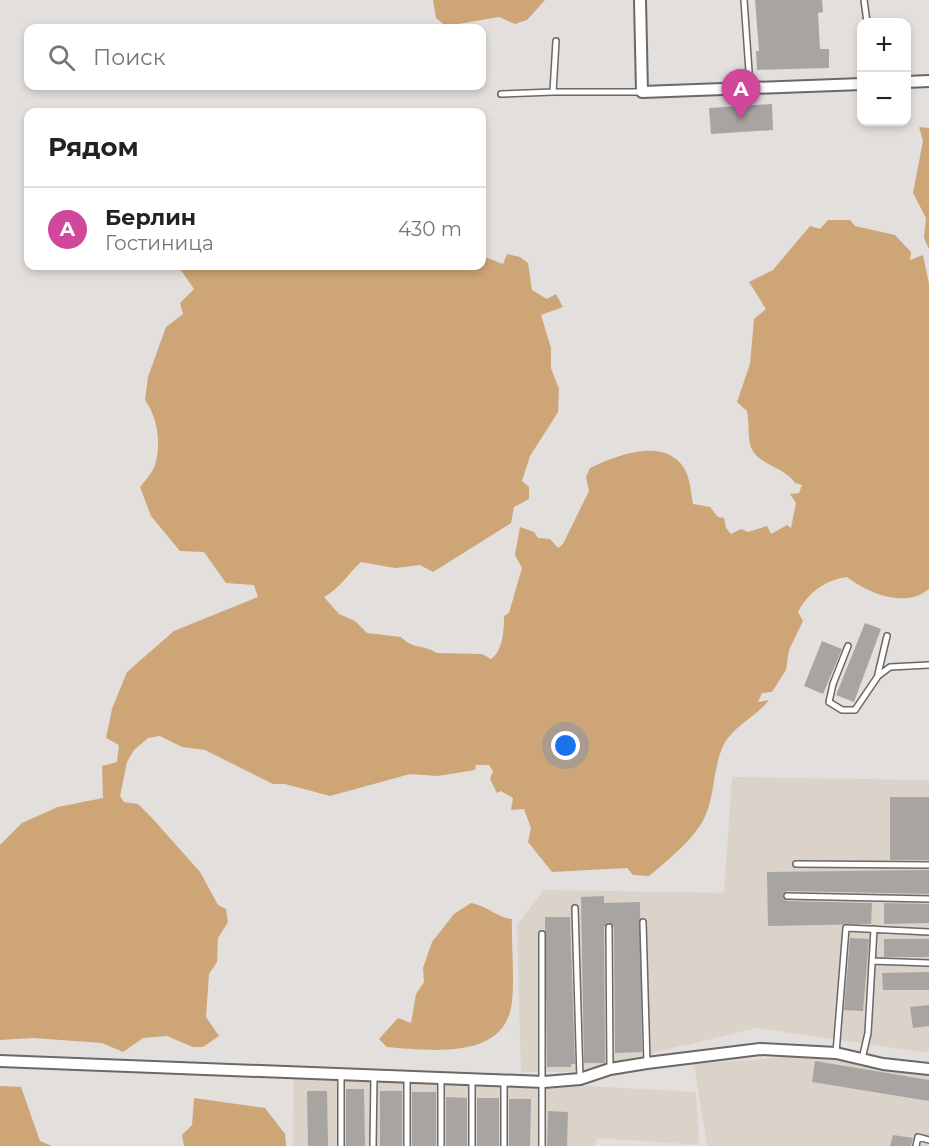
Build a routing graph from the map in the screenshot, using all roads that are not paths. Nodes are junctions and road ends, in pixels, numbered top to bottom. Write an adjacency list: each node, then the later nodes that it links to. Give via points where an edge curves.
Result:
1 (640, 0): 11 (street)
2 (744, 0): 9 (lane)
3 (864, 0): 4 (lane)
4 (866, 18)
5 (556, 41): 10 (lane)
6 (929, 81): 7 (street)
7 (911, 82)
8 (857, 84): 9 (street)
9 (750, 86): 11 (street)
10 (553, 92): 11 (lane); 12 (lane)
11 (642, 92)
12 (501, 94)
13 (887, 636): 16 (lane)
14 (848, 646): 16 (lane, via 829,702 842,710 855,710)
15 (929, 665): 16 (lane, via 890,667)
16 (878, 676)
17 (796, 864): 18 (lane)
18 (929, 865)
19 (787, 896): 20 (lane)
20 (929, 899)
21 (575, 908): 39 (lane)
22 (643, 922): 32 (lane)
23 (609, 927): 33 (lane)
24 (874, 929): 25 (lane); 27 (lane); 29 (lane, via 846,928)
25 (929, 932)
26 (542, 934): 42 (lane)
27 (872, 961): 28 (lane); 30 (lane, via 868,1033)
28 (929, 963)
29 (836, 1053): 30 (street); 32 (street, via 759,1049)
30 (862, 1059): 34 (street)
31 (0, 1061): 35 (street)
32 (647, 1063): 33 (street)
33 (609, 1069): 39 (street)
34 (929, 1070)
35 (340, 1074): 36 (street); 44 (lane)
36 (374, 1074): 37 (street); 45 (lane)
37 (407, 1076): 38 (street); 46 (lane)
38 (441, 1078): 40 (street); 47 (lane)
39 (580, 1079): 42 (street)
40 (472, 1081): 41 (street); 48 (lane)
41 (504, 1082): 42 (street); 49 (lane)
42 (544, 1082): 50 (lane)
43 (929, 1140): 51 (lane, via 918,1137)
44 (341, 1146)
45 (373, 1146)
46 (407, 1146)
47 (441, 1146)
48 (472, 1146)
49 (504, 1146)
50 (542, 1146)
51 (916, 1146)

